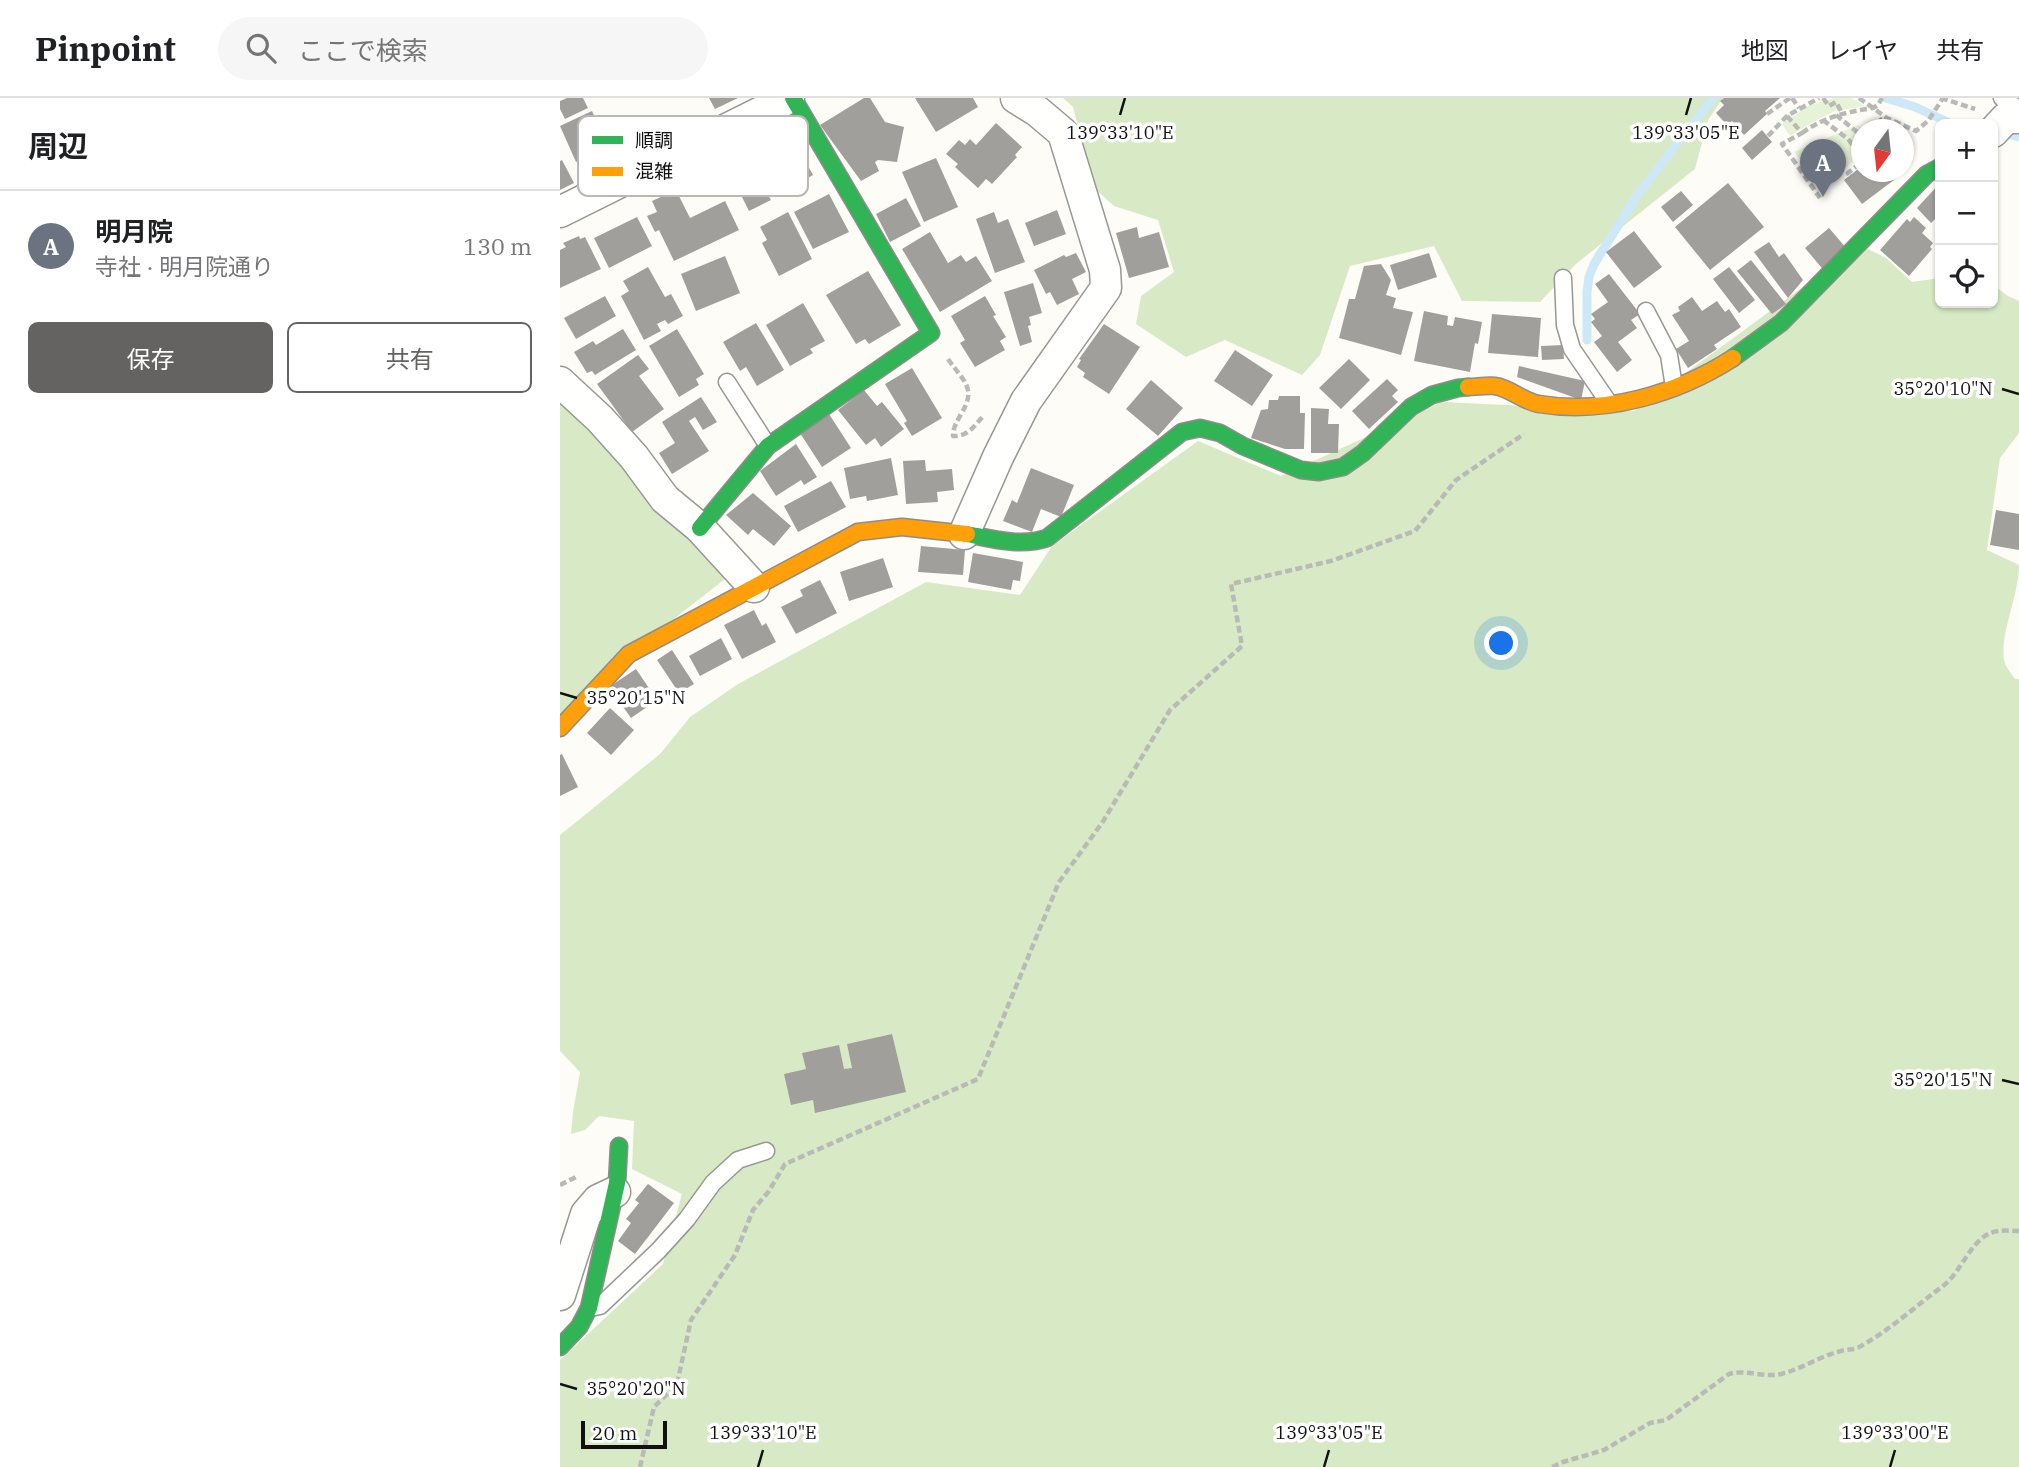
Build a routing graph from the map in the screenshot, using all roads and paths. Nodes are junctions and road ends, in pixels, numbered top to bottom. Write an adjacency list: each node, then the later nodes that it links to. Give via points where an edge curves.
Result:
1 (791, 98): 12 (street); 13 (street)
2 (1016, 98): 38 (street, via 1063,133 1105,270 1106,288 1026,401)
3 (1791, 98): 9 (path); 10 (path)
4 (1821, 98): 9 (path); 11 (path, via 1829,106 1836,102)
5 (1859, 98): 8 (path)
6 (1882, 98): 8 (path)
7 (1943, 99): 8 (path, via 1916,131 1887,118)
8 (1875, 106): 11 (path)
9 (1799, 108): 14 (path)
10 (1767, 114)
11 (1839, 114): 15 (path); 16 (path)
12 (755, 116)
13 (802, 116)
14 (1787, 116): 18 (path); 19 (path)
15 (1822, 120): 18 (path); 20 (path)
16 (1851, 126)
17 (808, 127): 29 (street)
18 (1802, 133): 25 (path, via 1782,144)
19 (1768, 136)
20 (1851, 143)
21 (1935, 170): 32 (street, via 1781,323 1720,366)
22 (1851, 171): 23 (path)
23 (1849, 176)
24 (592, 196): 26 (street)
25 (1820, 198)
26 (560, 212)
27 (1563, 278): 34 (lane, via 1565,325 1572,349)
28 (1646, 311): 32 (lane, via 1669,355)
29 (931, 333): 35 (path, via 970,391 953,436 968,432); 36 (street)
30 (560, 382): 37 (street, via 600,419 665,499)
31 (727, 382): 36 (lane)
32 (1674, 387): 34 (street)
33 (1536, 404): 34 (street); 38 (street, via 1496,386 1432,395 1411,407 1343,467 1319,472 1301,470 1220,433 1200,428 1182,432 1047,538 1010,542); 48 (path, via 1516,416 1527,433 1456,480 1415,531 1331,561 1230,584 1242,646 1170,710 1102,823 1059,882 978,1079 785,1164 753,1210 735,1255 691,1320 677,1384 654,1407)
34 (1611, 405)
35 (991, 407)
36 (768, 446): 37 (street)
37 (700, 528): 39 (street)
38 (964, 534): 39 (street, via 902,527 858,532)
39 (754, 587): 40 (street, via 629,654)
40 (560, 728)
41 (619, 1146): 43 (street)
42 (766, 1151): 46 (lane, via 738,1160 713,1183 658,1251 600,1306)
43 (615, 1192): 45 (street, via 598,1200 586,1214); 46 (street)
44 (2019, 1231): 49 (path, via 1996,1231 1979,1239 1945,1284 1858,1348 1777,1375 1728,1374 1666,1420 1650,1423 1604,1450)
45 (560, 1295)
46 (589, 1308): 47 (street)
47 (560, 1347)
48 (640, 1467)
49 (1552, 1467)

